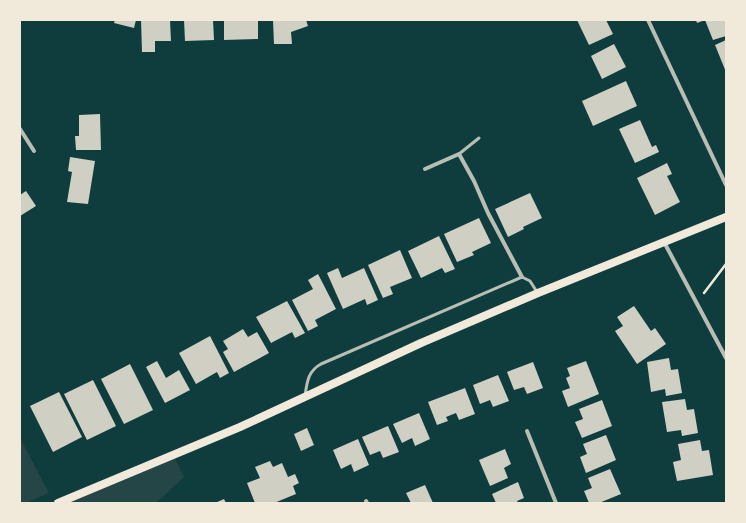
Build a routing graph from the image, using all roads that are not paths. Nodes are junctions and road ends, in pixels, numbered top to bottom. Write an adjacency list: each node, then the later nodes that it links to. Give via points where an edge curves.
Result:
1 (648, 20): 7 (street)
2 (20, 129): 4 (street)
3 (479, 138): 5 (lane)
4 (34, 151)
5 (459, 154): 6 (street); 10 (street)
6 (425, 169)
7 (726, 185)
8 (726, 217): 9 (main road)
9 (664, 242): 11 (main road); 12 (street)
10 (522, 277): 11 (lane, via 530,281); 13 (lane, via 314,368 308,380)
11 (538, 293): 13 (main road, via 421,343)
12 (726, 358)
13 (305, 398): 15 (main road)
14 (527, 431): 17 (street)
15 (73, 500): 16 (main road)
16 (58, 503)
17 (556, 503)

